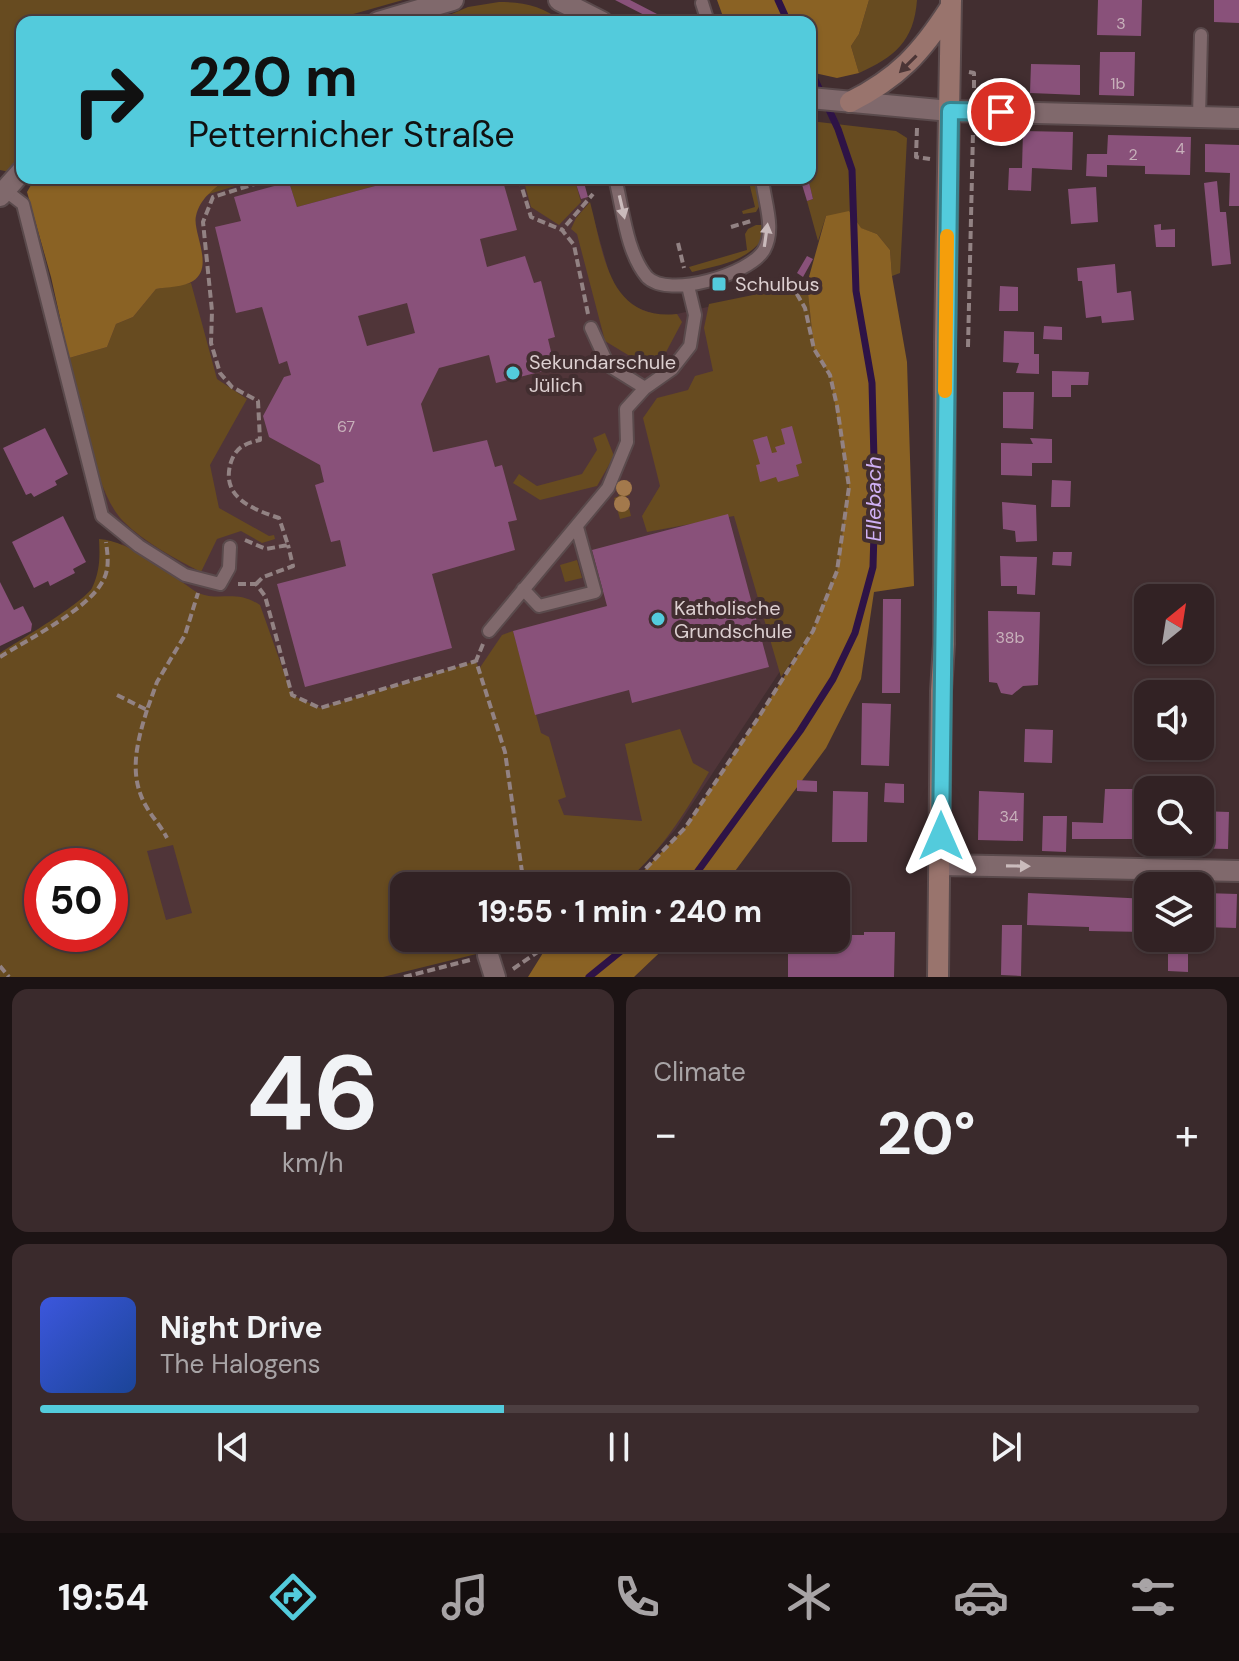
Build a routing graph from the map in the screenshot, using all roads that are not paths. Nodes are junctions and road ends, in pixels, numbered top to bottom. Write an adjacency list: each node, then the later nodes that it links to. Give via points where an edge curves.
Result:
1 (453, 0): 6 (street)
2 (559, 0): 5 (street)
3 (702, 3): 7 (lane)
4 (951, 4): 10 (main road, one-way to 10, via 921,51 898,74); 11 (main road)
5 (592, 11)
6 (398, 16)
7 (706, 16)
8 (1201, 35): 12 (lane)
9 (816, 99): 10 (street)
10 (844, 101): 11 (street)
11 (950, 111): 12 (street); 25 (main road)
12 (1199, 117): 13 (street)
13 (1239, 118)
14 (16, 178): 17 (street)
15 (617, 184): 18 (lane, one-way to 18, via 637,261 649,279)
16 (763, 184): 18 (lane, one-way to 16, via 745,267 763,252 770,235)
17 (3, 194): 22 (lane, via 23,204 102,516 185,575 220,584 229,568)
18 (688, 286): 20 (lane, via 695,315 690,346 672,369)
19 (591, 328): 20 (lane, via 608,365)
20 (645, 388): 21 (lane, via 626,409 627,442 608,488)
21 (577, 527): 23 (lane); 23 (lane, via 595,592 539,606)
22 (230, 547)
23 (523, 589): 24 (lane)
24 (489, 631)
25 (940, 865): 26 (street, one-way to 26); 29 (main road)
26 (1239, 871)
27 (488, 955): 28 (street)
28 (504, 973)
29 (938, 977)

